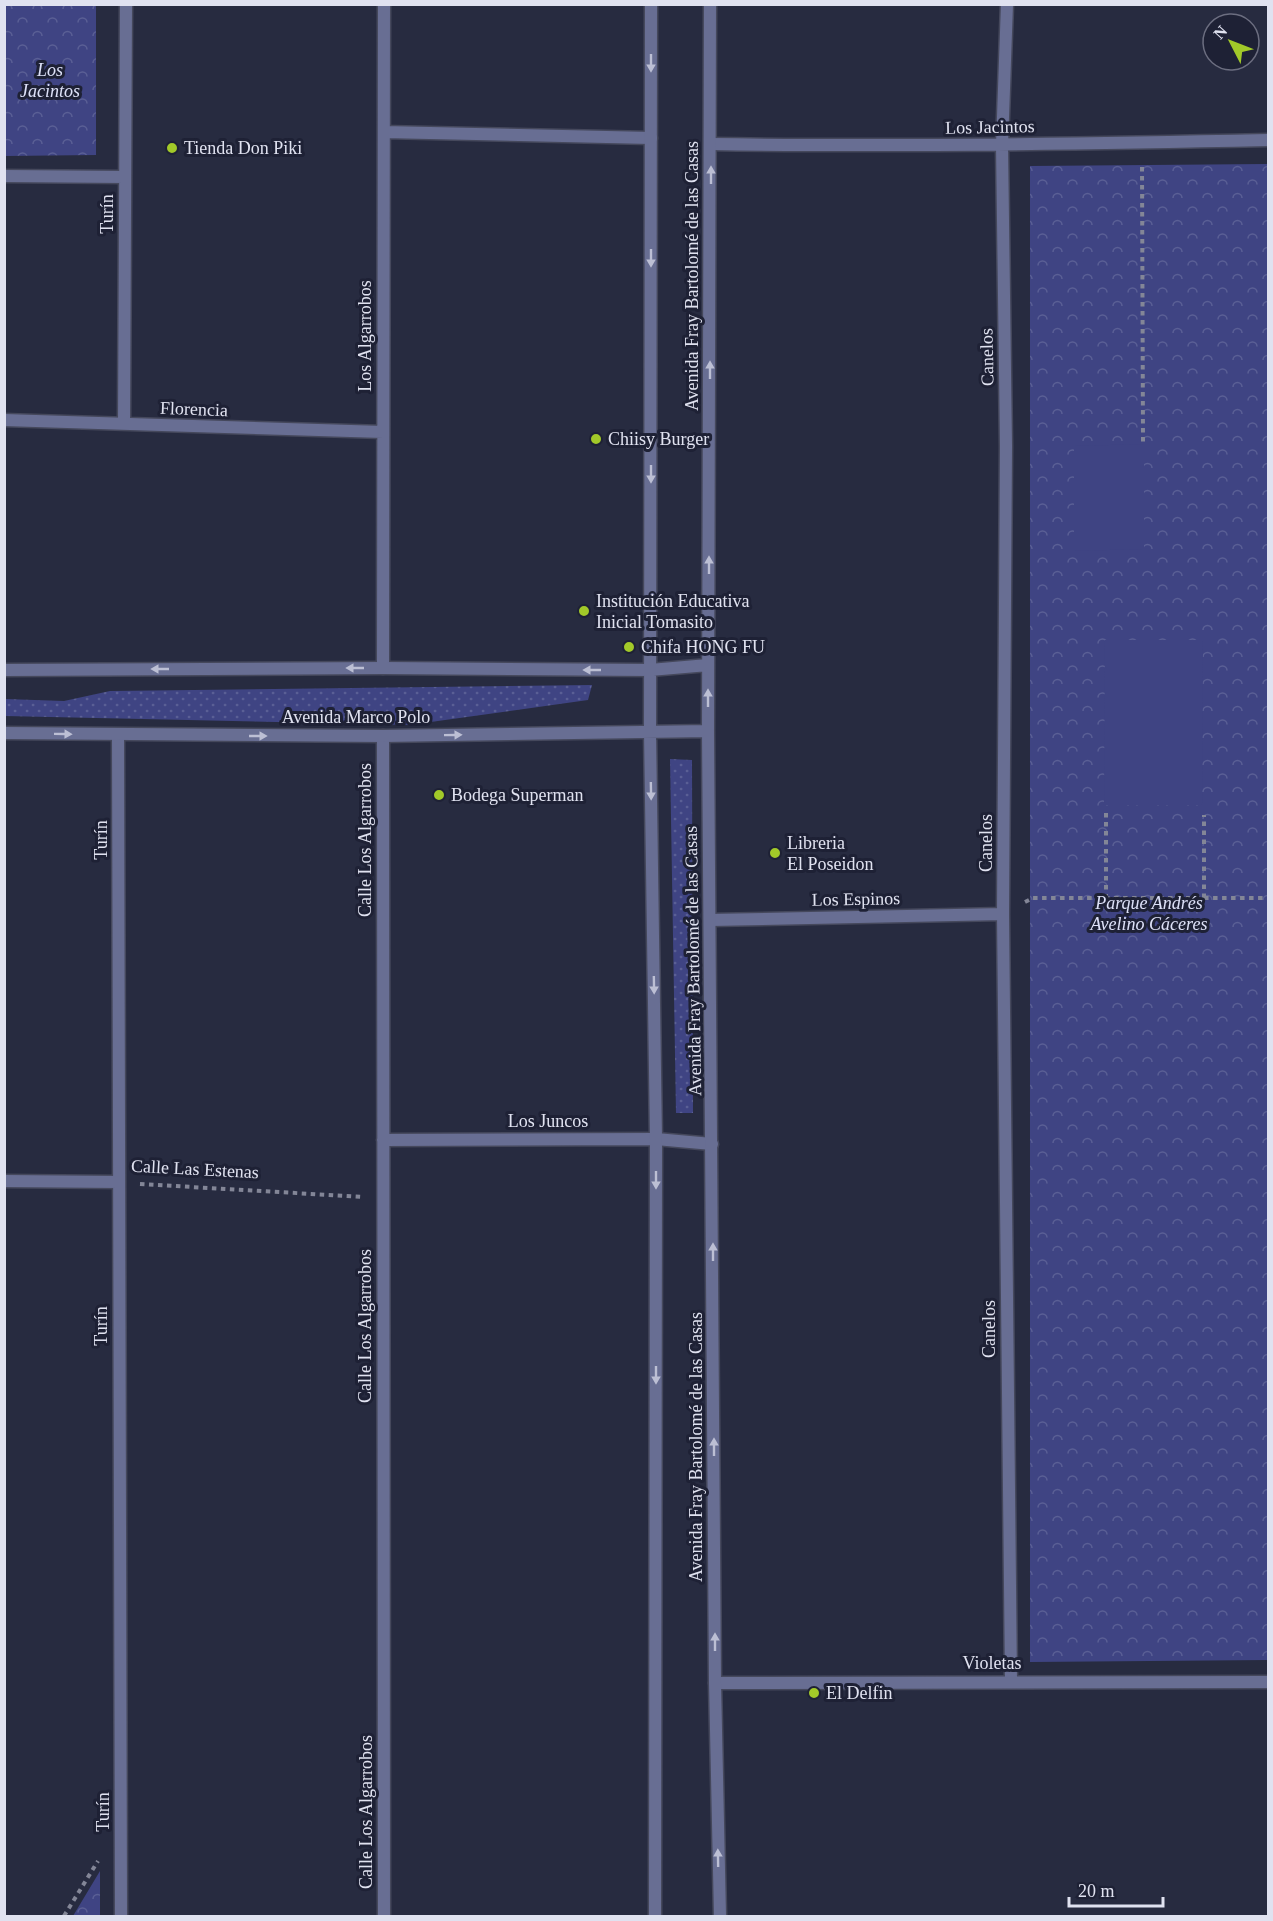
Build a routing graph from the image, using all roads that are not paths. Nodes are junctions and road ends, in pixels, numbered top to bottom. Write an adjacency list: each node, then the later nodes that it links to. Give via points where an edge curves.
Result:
1 (126, 4): 12 (street, Turín)
2 (384, 4): 6 (street, Los Algarrobos)
3 (651, 4): 7 (street, one-way to 7)
4 (710, 4): 9 (street, Avenida Fray Bartolomé de las Casas)
5 (1006, 4): 10 (street, Canelos)
6 (384, 132): 7 (street); 15 (street, Los Algarrobos)
7 (651, 138): 19 (street, one-way to 19)
8 (1269, 140): 10 (street, Los Jacintos)
9 (711, 144): 10 (street, Los Jacintos); 16 (street, Avenida Fray Bartolomé de las Casas, one-way to 9)
10 (1002, 145): 25 (street, Canelos, via 1006,446)
11 (4, 176): 12 (street)
12 (125, 177): 14 (street, Turín)
13 (4, 420): 14 (street, Florencia)
14 (124, 424): 15 (street, Florencia)
15 (383, 432): 17 (street, Los Algarrobos)
16 (708, 666): 19 (street); 20 (street, Avenida Fray Bartolomé de las Casas, one-way to 16)
17 (383, 668): 18 (street, one-way to 18); 19 (street, one-way to 17)
18 (4, 670)
19 (650, 670): 21 (street)
20 (708, 731): 21 (street, Avenida Marco Polo); 26 (street, Avenida Fray Bartolomé de las Casas)
21 (650, 732): 24 (street, Avenida Marco Polo, one-way to 21); 27 (street, one-way to 27)
22 (4, 733): 23 (street, Avenida Marco Polo, one-way to 23)
23 (118, 735): 24 (street, Avenida Marco Polo, one-way to 24); 31 (street, Turín)
24 (382, 736): 28 (street, Calle Los Algarrobos)
25 (1004, 914): 26 (street, Los Espinos); 32 (street, Canelos)
26 (710, 920): 29 (street, Avenida Fray Bartolomé de las Casas)
27 (656, 1139): 28 (street, Los Juncos); 29 (street, Los Juncos); 37 (street, one-way to 37)
28 (383, 1140): 36 (street, Calle Los Algarrobos)
29 (712, 1144): 34 (street, Avenida Fray Bartolomé de las Casas, one-way to 29)
30 (4, 1181): 31 (street, Calle Las Estenas)
31 (119, 1182): 35 (street, Turín)
32 (1011, 1681): 33 (street, Violetas); 34 (street, Violetas)
33 (1269, 1682)
34 (715, 1683): 38 (street, Avenida Fray Bartolomé de las Casas, one-way to 34)
35 (121, 1917)
36 (384, 1917)
37 (656, 1917)
38 (720, 1917)

